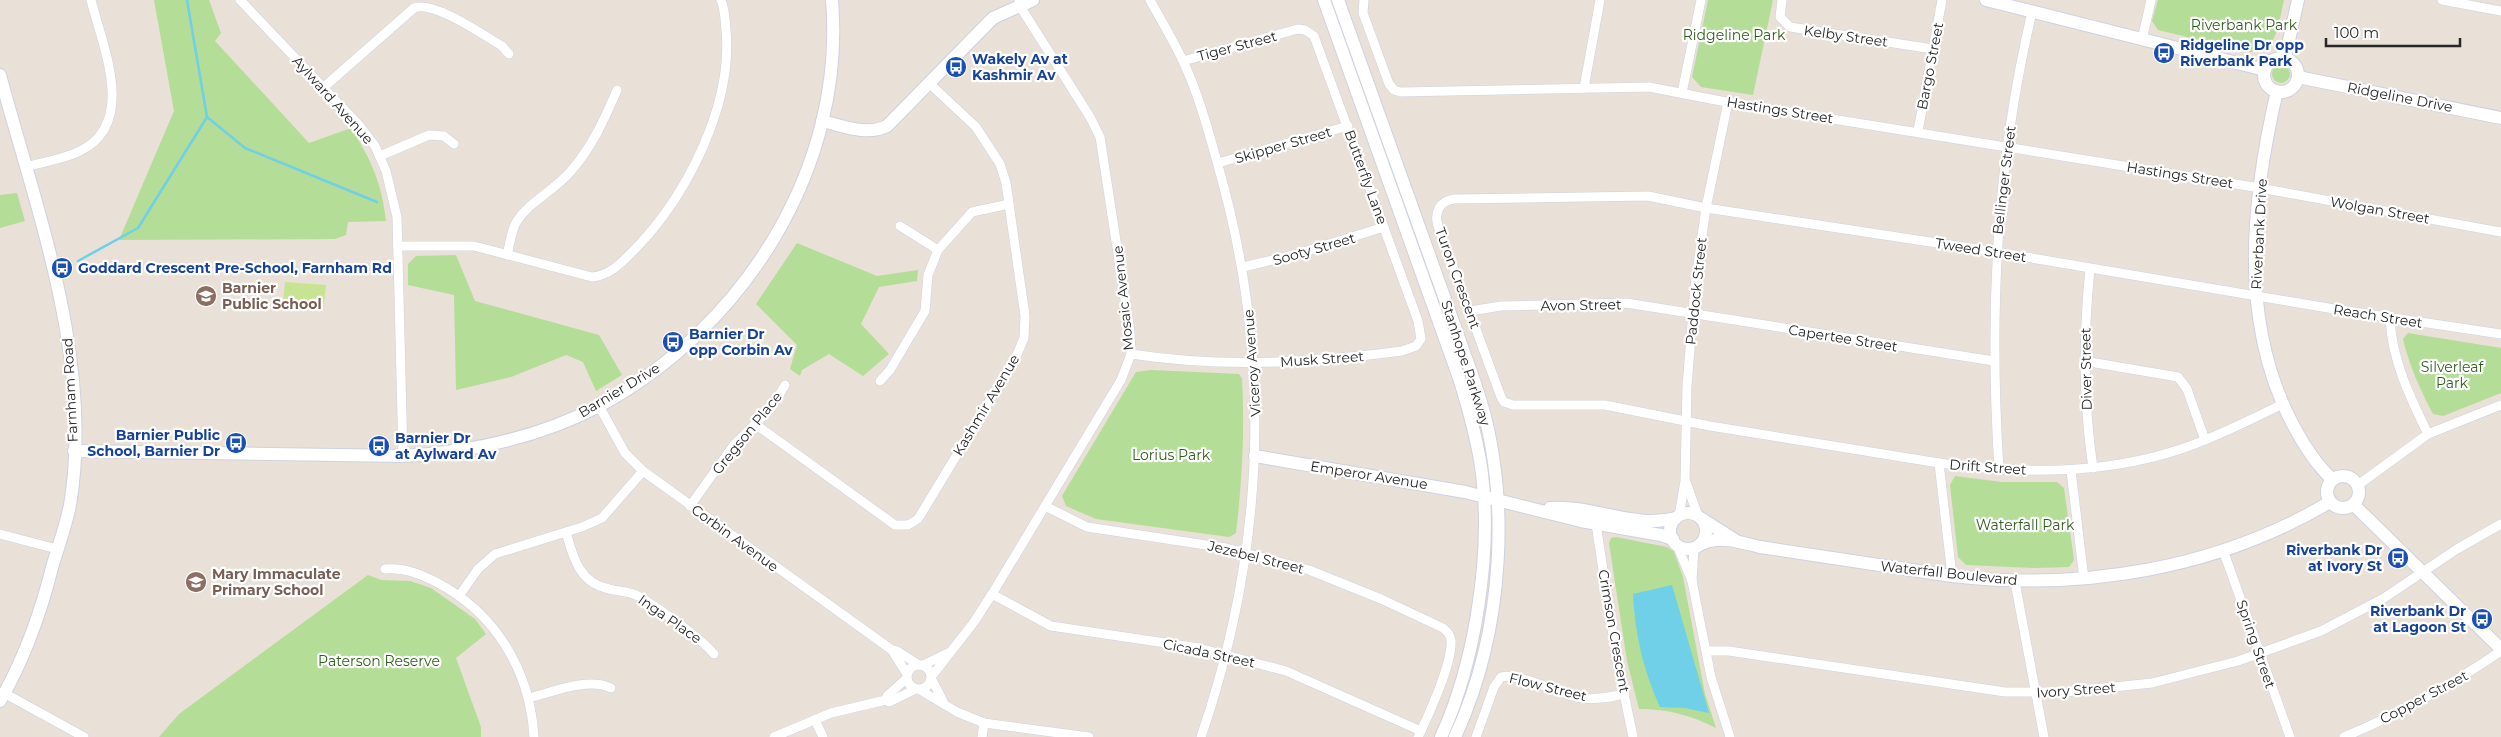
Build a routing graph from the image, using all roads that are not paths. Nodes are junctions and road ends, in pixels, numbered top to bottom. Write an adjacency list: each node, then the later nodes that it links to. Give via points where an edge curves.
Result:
1 (91, 0): 44 (street, via 113,86 110,118 101,134 84,149)
2 (240, 0): 30 (street, Aylward Avenue)
3 (720, 0): 54 (street, via 728,50 712,121 693,168 646,238 618,266 600,276 579,274)
4 (832, 0): 37 (street, Barnier Drive, via 833,58)
5 (1150, 0): 25 (street, Viceroy Avenue)
6 (1324, 0): 87 (street, Stanhope Parkway, via 1459,378 1473,424)
7 (1338, 0): 88 (street, Stanhope Parkway, via 1484,408)
8 (1364, 0): 31 (street, Hastings Street, via 1363,13 1389,84 1397,91)
9 (1600, 0): 31 (street)
10 (1701, 0): 34 (street)
11 (1782, 0): 22 (street, Kelby Street, via 1780,17 1790,27)
12 (1942, 0): 22 (street, Bargo Street)
13 (1986, 0): 19 (street)
14 (2151, 0): 21 (street)
15 (2298, 0): 24 (street)
16 (2442, 0): 18 (street)
17 (1024, 2): 29 (street, via 986,24); 63 (street, Mosaic Avenue, via 1100,137)
18 (2501, 11)
19 (2032, 12): 21 (street); 41 (street, Bellinger Street, via 2019,70)
20 (1292, 31): 25 (street, Tiger Street); 38 (street, Butterfly Lane, via 1305,30 1314,36)
21 (2142, 40): 26 (street)
22 (1933, 49): 39 (street, Bargo Street)
23 (509, 54): 30 (street, via 502,46 444,13 420,6)
24 (2285, 58): 26 (street, via 2273,60); 28 (street, via 2295,65)
25 (1183, 61): 43 (street, Viceroy Avenue)
26 (2265, 70): 33 (street, via 2266,83)
27 (0, 75): 44 (street, Farnham Road)
28 (2298, 77): 33 (street, via 2292,88); 36 (street, Ridgeline Drive)
29 (930, 84): 37 (street, via 893,122 881,128 863,131); 46 (street, Kashmir Avenue, via 981,134 1004,174)
30 (324, 87): 42 (street, Aylward Avenue, via 359,125)
31 (1584, 88): 34 (street, Hastings Street, via 1649,87)
32 (617, 90): 54 (street, via 599,130 580,161 516,223)
33 (2276, 91): 45 (street, Riverbank Drive)
34 (1682, 93): 35 (street, Hastings Street)
35 (1728, 102): 39 (street, Hastings Street); 47 (street, Paddock Street)
36 (2501, 118)
37 (822, 121): 71 (street, Barnier Drive, via 808,167 790,209 746,281 677,353)
38 (1348, 126): 43 (street, Skipper Street); 49 (street, Butterfly Lane)
39 (1918, 131): 41 (street, Hastings Street)
40 (454, 144): 42 (street, via 444,136 429,135)
41 (2008, 146): 45 (street, Hastings Street); 53 (street, Bellinger Street)
42 (380, 156): 51 (street, Aylward Avenue, via 394,200)
43 (1218, 163): 55 (street, Viceroy Avenue)
44 (25, 167): 76 (street, Farnham Road, via 58,286 68,337)
45 (2260, 188): 50 (street, Wolgan Street); 57 (street, Riverbank Drive, via 2255,249)
46 (1009, 204): 52 (street, via 972,212); 73 (street, Kashmir Avenue, via 1025,316 1024,338 1016,357 913,523 895,525)
47 (1706, 208): 53 (street, Tweed Street); 58 (street, Turon Crescent, via 1638,195 1454,199 1445,202 1438,209 1437,221); 59 (street, Paddock Street)
48 (900, 226): 52 (street)
49 (1384, 227): 55 (street, Sooty Street, via 1325,247); 62 (street, Butterfly Lane, via 1419,325)
50 (2501, 232)
51 (398, 246): 54 (street, via 474,246); 77 (street, Aylward Avenue)
52 (938, 250): 67 (street, via 928,275 926,310)
53 (1996, 252): 56 (street, Tweed Street); 64 (street, Bellinger Street)
54 (507, 255)
55 (1243, 268): 66 (street, Viceroy Avenue)
56 (2090, 269): 57 (street, Tweed Street); 65 (street, Diver Street)
57 (2256, 296): 60 (street, Reach Street); 69 (street, Riverbank Drive, via 2264,350)
58 (1470, 311): 59 (street, Avon Street, via 1501,306 1626,304); 72 (street, Turon Crescent, via 1501,397 1507,403 1598,404)
59 (1692, 315): 64 (street, Capertee Street); 72 (street, Paddock Street)
60 (2390, 318): 61 (street, Reach Street); 74 (street, via 2397,365)
61 (2501, 334)
62 (1420, 342): 66 (street, Musk Street, via 1410,350 1378,355)
63 (1131, 354): 66 (street, Musk Street); 91 (street, Mosaic Avenue, via 1121,380)
64 (1994, 361): 81 (street, Bellinger Street)
65 (2084, 361): 75 (street, via 2178,377 2188,389); 80 (street, Diver Street)
66 (1254, 363): 78 (street, Viceroy Avenue)
67 (880, 381)
68 (785, 385): 73 (street, Gregson Place, via 778,400)
69 (2282, 404): 75 (street, Drift Street); 84 (street, Riverbank Drive, via 2310,452)
70 (2501, 405): 74 (street)
71 (599, 406): 77 (street, Barnier Drive, via 554,426 509,440 455,452); 82 (street, Corbin Avenue, via 625,452)
72 (1686, 422): 79 (street, Drift Street); 85 (street, Paddock Street)
73 (755, 424): 90 (street, Gregson Place, via 733,446)
74 (2428, 434): 86 (street)
75 (2205, 440): 80 (street, Drift Street, via 2159,456)
76 (74, 451): 77 (street, Barnier Drive); 103 (street, Farnham Road, via 70,506)
77 (402, 456)
78 (1255, 456): 87 (street, Emperor Avenue); 105 (street, Viceroy Avenue)
79 (1939, 463): 81 (street, Drift Street); 108 (street)
80 (2093, 468): 83 (street, Drift Street)
81 (1999, 469): 83 (street, Drift Street)
82 (643, 471): 90 (street, Corbin Avenue); 98 (street, via 602,518)
83 (2071, 471): 109 (street)
84 (2332, 479): 86 (street, via 2346,476); 89 (street, via 2327,488)
85 (1685, 481): 94 (street, Paddock Street); 95 (street, Paddock Street, via 1692,505)
86 (2358, 485): 92 (street, via 2360,496)
87 (1483, 496): 88 (street); 142 (street, Stanhope Parkway, via 1482,567 1472,645 1461,686)
88 (1498, 499): 93 (street); 143 (street, Stanhope Parkway, via 1497,554 1490,624 1474,686)
89 (2330, 502): 92 (street, via 2343,508); 104 (street, Waterfall Boulevard, via 2272,532)
90 (690, 506): 114 (street, Corbin Avenue)
91 (1045, 506): 105 (street, Jezebel Street, via 1087,527 1203,544); 112 (street, Mosaic Avenue)
92 (2354, 506): 107 (street)
93 (1540, 509): 94 (street, via 1573,508 1644,521); 96 (street)
94 (1678, 517): 95 (street, via 1689,513); 101 (street, via 1670,530)
95 (1700, 517): 100 (street, Waterfall Boulevard); 102 (street, via 1706,531)
96 (1596, 524): 101 (street, via 1661,535); 127 (street, Crimson Crescent)
97 (2501, 524): 107 (street, Ivory Street, via 2457,549)
98 (566, 532): 113 (street, via 495,554 478,569); 118 (street, Inga Place, via 576,564 585,577 607,589 638,596 704,643)
99 (0, 534): 103 (street)
100 (1735, 540): 102 (street, Waterfall Boulevard, via 1713,540); 108 (street, Waterfall Boulevard, via 1760,547)
101 (1675, 542): 102 (street, via 1687,549); 110 (street)
102 (1698, 546): 110 (street)
103 (57, 549): 128 (street, Farnham Road, via 34,629)
104 (2223, 550): 109 (street, Waterfall Boulevard, via 2151,569); 120 (street, Spring Street)
105 (1247, 554): 119 (street, Viceroy Avenue); 134 (street, Jezebel Street, via 1309,570 1381,599 1442,628 1450,635 1451,645 1439,689)
106 (385, 569): 113 (street, via 403,569)
107 (2424, 573): 115 (street); 120 (street, Ivory Street, via 2356,614)
108 (1952, 576): 111 (street, Waterfall Boulevard)
109 (2084, 579): 111 (street, Waterfall Boulevard)
110 (1692, 581): 116 (street)
111 (2014, 582): 126 (street)
112 (992, 594): 117 (street, Mosaic Avenue); 119 (street, Cicada Street, via 1051,626)
113 (459, 596): 129 (street, via 478,611 504,642 521,673)
114 (892, 650): 121 (street, Corbin Avenue); 122 (street, Corbin Avenue)
115 (2501, 650): 149 (street, Copper Street, via 2414,704)
116 (1707, 651): 126 (street, Ivory Street, via 1719,650 2005,692); 146 (street, via 1715,692)
117 (948, 653): 121 (street, Mosaic Avenue); 123 (street, Mosaic Avenue)
118 (714, 654)
119 (1228, 654): 134 (street, Cicada Street, via 1308,680); 141 (street, Viceroy Avenue)
120 (2260, 654): 126 (street, Ivory Street, via 2152,683); 148 (street, Spring Street)
121 (921, 665): 122 (street, via 911,668); 123 (street, via 929,669)
122 (907, 676): 125 (street, via 910,685); 130 (street)
123 (932, 678): 125 (street, via 928,686); 131 (street)
124 (612, 688): 129 (street, via 584,685)
125 (918, 690): 130 (street, via 889,702); 131 (street)
126 (2036, 693): 147 (street)
127 (1624, 694): 144 (street, Flow Street, via 1582,698 1501,676); 145 (street, Crimson Crescent)
128 (2, 697): 135 (street)
129 (529, 698): 136 (street)
130 (886, 700): 132 (street)
131 (943, 701): 133 (street, via 957,712)
132 (815, 720): 137 (street); 138 (street)
133 (984, 723): 139 (street); 140 (street)
134 (1420, 734)
135 (84, 737)
136 (534, 737)
137 (774, 737)
138 (823, 737)
139 (982, 737)
140 (1089, 737)
141 (1201, 737)
142 (1441, 737)
143 (1454, 737)
144 (1476, 737)
145 (1633, 737)
146 (1730, 737)
147 (2044, 737)
148 (2290, 737)
149 (2344, 737)

